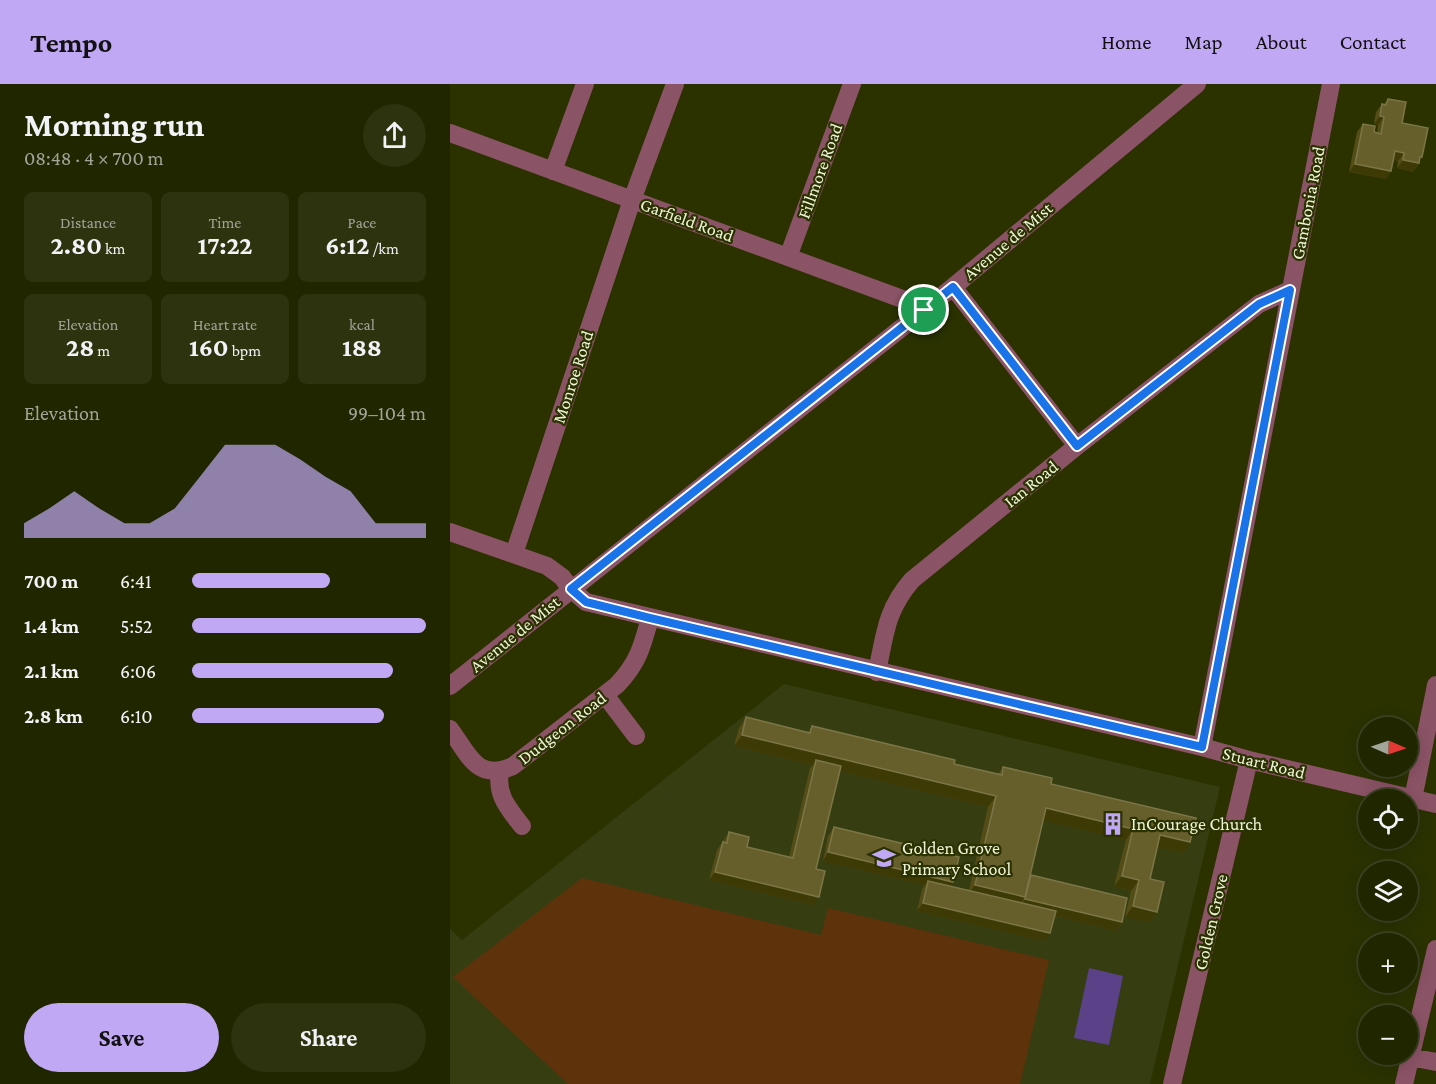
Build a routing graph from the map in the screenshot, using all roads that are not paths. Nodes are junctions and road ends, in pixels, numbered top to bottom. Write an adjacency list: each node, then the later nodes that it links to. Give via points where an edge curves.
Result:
1 (585, 84): 7 (street)
2 (675, 84): 8 (street, Monroe Road)
3 (852, 84): 9 (street, Fillmore Road)
4 (1197, 84): 10 (street, Avenue de Mist)
5 (1331, 84): 11 (street, Gambonia Road)
6 (450, 133): 7 (street, Garfield Road)
7 (553, 171): 8 (street, Garfield Road)
8 (632, 200): 9 (street, Garfield Road); 15 (street, Monroe Road)
9 (788, 257): 12 (street, Garfield Road)
10 (953, 287): 12 (street, Avenue de Mist); 13 (street)
11 (1290, 290): 13 (street, Ian Road, via 1259,304); 24 (street, Gambonia Road)
12 (924, 310): 16 (street, Avenue de Mist)
13 (1077, 446): 18 (street, Ian Road, via 912,580 890,612)
14 (450, 532): 15 (street, Stuart Road)
15 (514, 554): 16 (street, Stuart Road, via 547,566)
16 (571, 589): 17 (street, Stuart Road, via 586,602); 20 (street, Avenue de Mist)
17 (650, 618): 18 (street, Stuart Road); 21 (street, Dudgeon Road, via 631,671)
18 (878, 672): 24 (street, Stuart Road)
19 (1436, 685): 28 (street)
20 (450, 686)
21 (605, 694): 23 (street); 26 (street, Dudgeon Road)
22 (450, 729): 26 (street, Dudgeon Road, via 475,764 486,772)
23 (636, 736)
24 (1202, 747): 25 (street, Stuart Road)
25 (1249, 760): 27 (street, Stuart Road); 37 (street, Golden Grove)
26 (500, 772): 31 (street, via 501,797)
27 (1371, 789)
28 (1415, 789)
29 (1418, 800): 30 (street, Stuart Road)
30 (1436, 804)
31 (522, 826)
32 (1436, 949): 33 (street)
33 (1418, 1024)
34 (1418, 1059): 35 (street)
35 (1436, 1062)
36 (1408, 1065): 38 (street)
37 (1172, 1084)
38 (1404, 1084)

